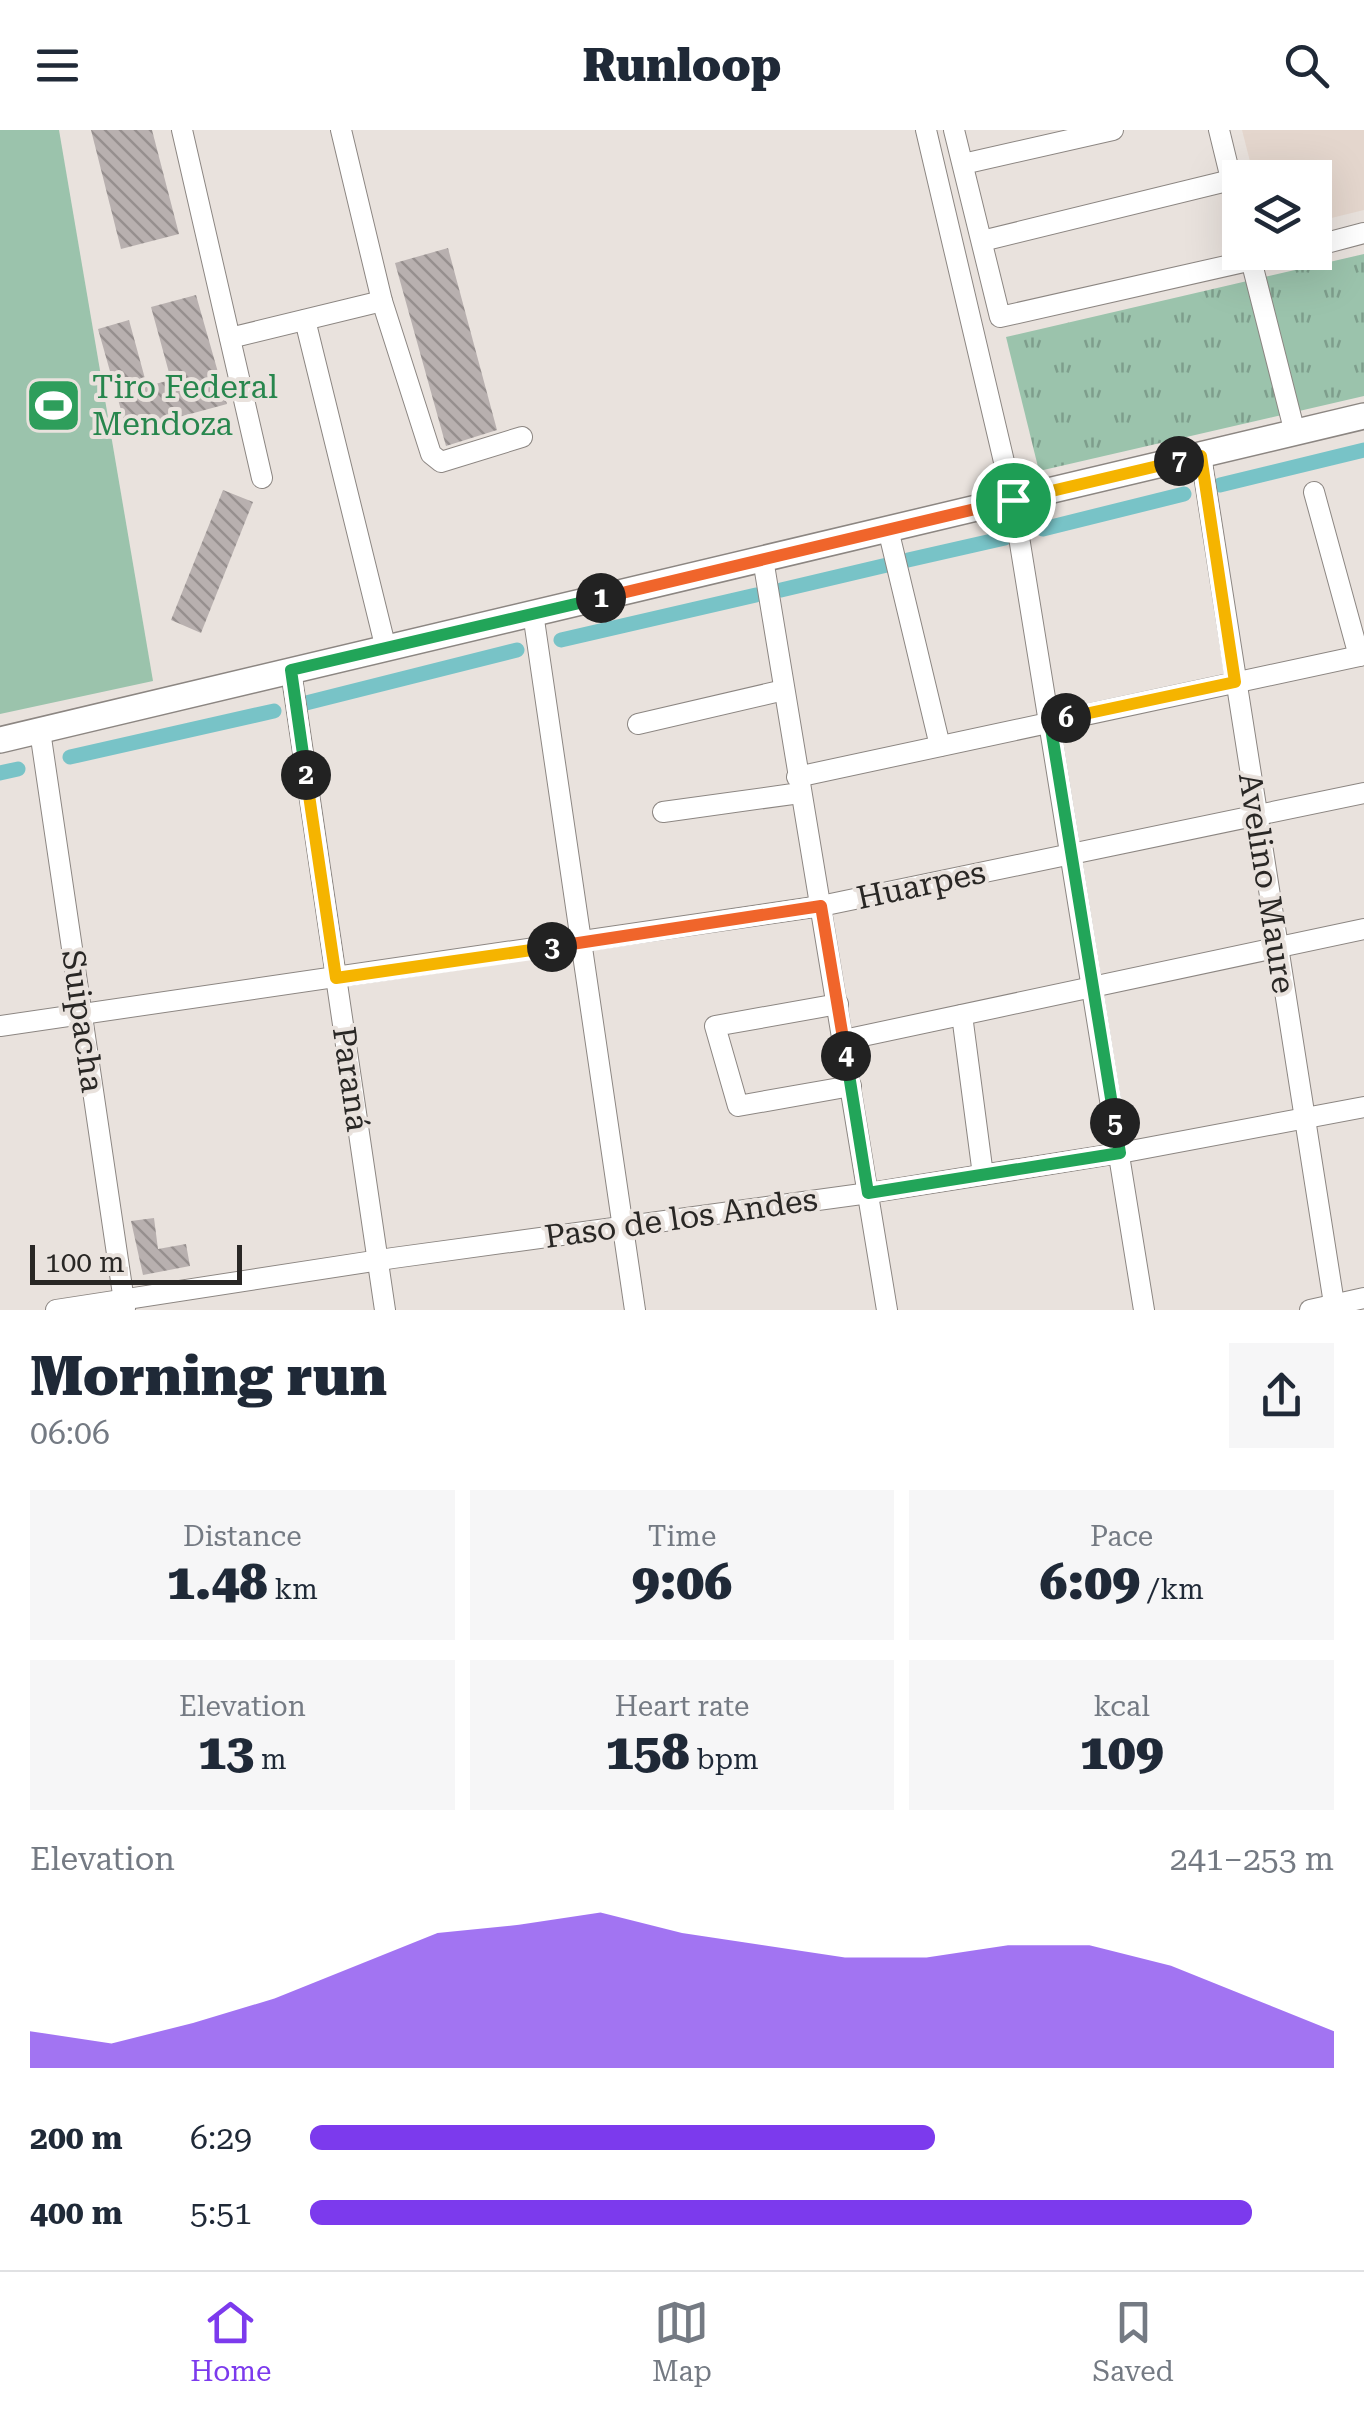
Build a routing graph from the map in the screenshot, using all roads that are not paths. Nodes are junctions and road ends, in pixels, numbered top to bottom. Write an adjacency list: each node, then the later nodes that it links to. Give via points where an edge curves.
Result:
1 (182, 130): 17 (street)
2 (341, 130): 15 (street)
3 (926, 130): 24 (street)
4 (954, 130): 8 (street)
5 (1113, 130): 8 (street)
6 (1220, 130): 7 (street)
7 (1227, 160)
8 (963, 164): 11 (street)
9 (1222, 182): 11 (street)
10 (1364, 233): 12 (street)
11 (982, 241): 13 (street, via 1000,318)
12 (1332, 241)
13 (1222, 264)
14 (1253, 270): 19 (street)
15 (382, 301): 16 (street); 20 (street, via 431,454 440,462)
16 (305, 320): 17 (street); 28 (street)
17 (230, 338): 22 (street)
18 (1364, 416): 19 (main road)
19 (1294, 433): 21 (main road)
20 (522, 438)
21 (1201, 456): 24 (main road); 31 (street, Avelino Maure)
22 (262, 478)
23 (1314, 492): 29 (street)
24 (1013, 500): 25 (main road); 33 (street)
25 (888, 529): 26 (main road); 37 (street)
26 (763, 559): 27 (main road); 32 (street)
27 (533, 614): 28 (main road); 45 (street)
28 (386, 649): 30 (main road)
29 (1362, 655): 31 (street)
30 (291, 670): 35 (main road); 47 (street, Paraná)
31 (1235, 682): 33 (street); 41 (street, Avelino Maure)
32 (784, 690): 34 (street); 38 (street)
33 (1050, 722): 37 (street); 42 (street)
34 (638, 724)
35 (40, 731): 36 (main road); 50 (street, Suipacha)
36 (0, 740)
37 (940, 746): 38 (street)
38 (798, 785): 40 (street); 43 (street)
39 (1364, 793): 41 (street, Huarpes)
40 (663, 812)
41 (1256, 815): 42 (street, Huarpes); 46 (street, Avelino Maure)
42 (1071, 854): 43 (street, Huarpes); 48 (street)
43 (821, 906): 45 (street, Huarpes); 49 (street)
44 (1364, 929): 46 (street)
45 (582, 943): 47 (street, Huarpes); 60 (street)
46 (1277, 948): 48 (street); 56 (street, Avelino Maure)
47 (336, 978): 50 (street, Huarpes); 61 (street, Paraná)
48 (1093, 988): 51 (street); 57 (street)
49 (838, 1004): 53 (street); 54 (street, via 715,1026 738,1106)
50 (82, 1014): 52 (street, Huarpes); 63 (street, Suipacha)
51 (962, 1016): 53 (street); 58 (street)
52 (0, 1026)
53 (844, 1040): 54 (street)
54 (851, 1086): 59 (street)
55 (1364, 1108): 56 (street, Paso de los Andes)
56 (1304, 1118): 57 (street, Paso de los Andes); 64 (street, Avelino Maure)
57 (1120, 1153): 58 (street, Paso de los Andes); 69 (street)
58 (983, 1175): 59 (street, Paso de los Andes)
59 (868, 1193): 60 (street, Paso de los Andes); 68 (street)
60 (623, 1226): 61 (street, Paso de los Andes); 67 (street)
61 (378, 1261): 63 (street, Paso de los Andes); 66 (street, Paraná)
62 (1364, 1298): 64 (street)
63 (124, 1304): 65 (street, Paso de los Andes)
64 (1334, 1307): 70 (street)
65 (56, 1310)
66 (385, 1310)
67 (635, 1310)
68 (887, 1310)
69 (1144, 1310)
70 (1310, 1310)

